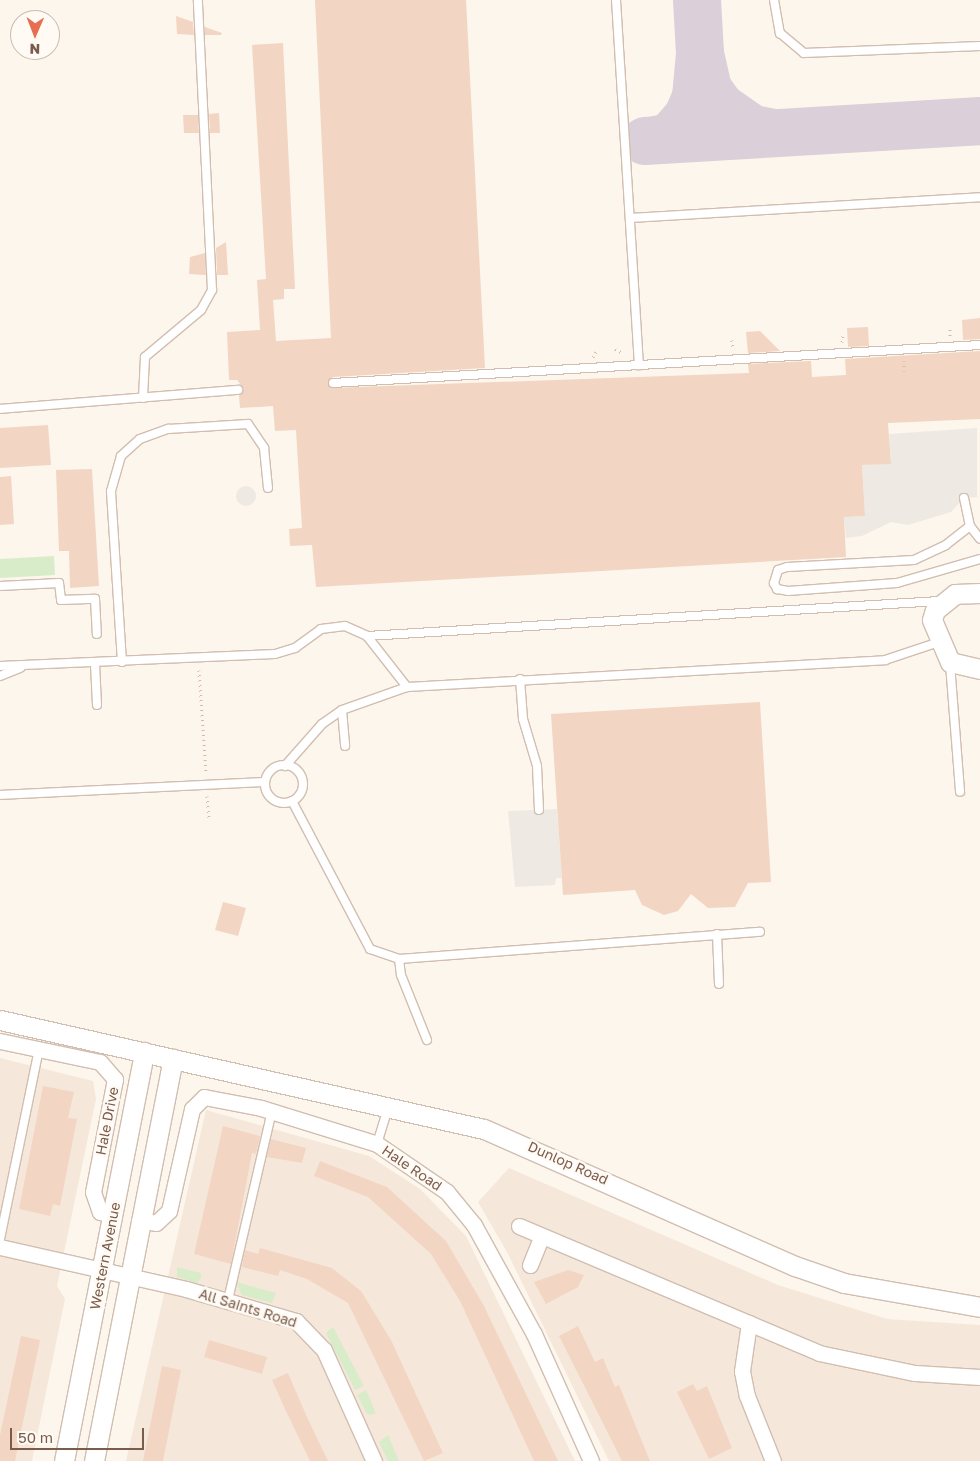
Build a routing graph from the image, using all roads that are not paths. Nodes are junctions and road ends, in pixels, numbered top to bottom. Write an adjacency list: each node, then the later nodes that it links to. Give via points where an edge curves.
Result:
1 (198, 0): 11 (lane, via 212,290 201,310 145,357)
2 (616, 0): 6 (lane)
3 (774, 0): 4 (lane, via 780,34 804,53)
4 (980, 46)
5 (980, 197): 6 (lane)
6 (630, 218): 8 (lane)
7 (980, 345): 8 (lane)
8 (639, 365): 9 (lane)
9 (333, 383)
10 (238, 390): 11 (lane)
11 (143, 398): 12 (lane)
12 (0, 409)
13 (268, 488): 24 (lane, via 264,448 248,424 168,429 140,439 121,456 111,491)
14 (964, 498): 15 (lane)
15 (970, 526): 16 (lane); 17 (lane, via 946,545 914,560 787,567 778,570 774,583 777,589 788,591 898,584)
16 (980, 539)
17 (980, 559)
18 (0, 586): 21 (lane, via 59,583 61,600 95,598)
19 (980, 593): 20 (street, via 955,594)
20 (944, 600): 22 (lane); 23 (street, via 932,620)
21 (97, 634)
22 (367, 636): 24 (lane, via 332,625 295,648 274,654); 32 (lane)
23 (939, 642): 25 (street); 31 (lane, via 885,660)
24 (122, 662): 26 (lane)
25 (950, 662): 29 (street); 38 (lane)
26 (95, 664): 28 (lane); 33 (lane)
27 (0, 666): 28 (lane)
28 (20, 668): 30 (lane)
29 (980, 669)
30 (0, 676)
31 (520, 679): 32 (lane); 41 (lane, via 523,719 537,766)
32 (407, 688): 34 (lane)
33 (97, 705)
34 (342, 710): 35 (lane); 36 (lane, via 322,724)
35 (345, 746)
36 (284, 766): 37 (lane, via 270,771); 40 (lane, via 298,772 303,782 300,794)
37 (265, 782): 39 (lane); 40 (lane, via 273,800)
38 (960, 792)
39 (0, 795)
40 (292, 801): 44 (lane, via 370,950)
41 (539, 810)
42 (760, 932): 43 (lane)
43 (717, 934): 44 (lane); 45 (lane)
44 (399, 959): 48 (lane, via 400,975)
45 (719, 984)
46 (0, 1020): 47 (street)
47 (42, 1029): 50 (street); 51 (street)
48 (427, 1040)
49 (0, 1041): 50 (street, Hale Drive)
50 (39, 1050): 56 (street, Hale Drive, via 100,1062 115,1079 93,1192 100,1212); 60 (lane)
51 (144, 1052): 52 (street, Dunlop Road); 56 (street, Western Avenue)
52 (173, 1059): 53 (street, Dunlop Road); 57 (street, Western Avenue)
53 (389, 1105): 55 (lane); 66 (street, Dunlop Road, via 446,1118 533,1147 795,1266 844,1283)
54 (272, 1111): 55 (street, Hale Road); 57 (street, Hale Road, via 204,1097 196,1100 169,1211 156,1223); 65 (lane)
55 (377, 1144): 72 (street, Hale Road, via 447,1192 474,1225 534,1334)
56 (113, 1215): 63 (street, Western Avenue)
57 (140, 1220): 64 (street, Western Avenue)
58 (519, 1226): 59 (street)
59 (542, 1236): 62 (street); 67 (street)
60 (0, 1239)
61 (0, 1247): 63 (street, All Saints Road)
62 (530, 1265)
63 (102, 1270): 64 (street, All Saints Road); 69 (street, Western Avenue)
64 (130, 1275): 65 (street, All Saints Road); 70 (street, Western Avenue)
65 (228, 1300): 71 (street, All Saints Road, via 296,1320 312,1332 328,1358)
66 (980, 1307)
67 (749, 1323): 68 (street, via 819,1353 863,1364); 73 (street, via 742,1371 747,1396)
68 (980, 1377)
69 (64, 1461)
70 (94, 1461)
71 (374, 1461)
72 (591, 1461)
73 (773, 1461)

